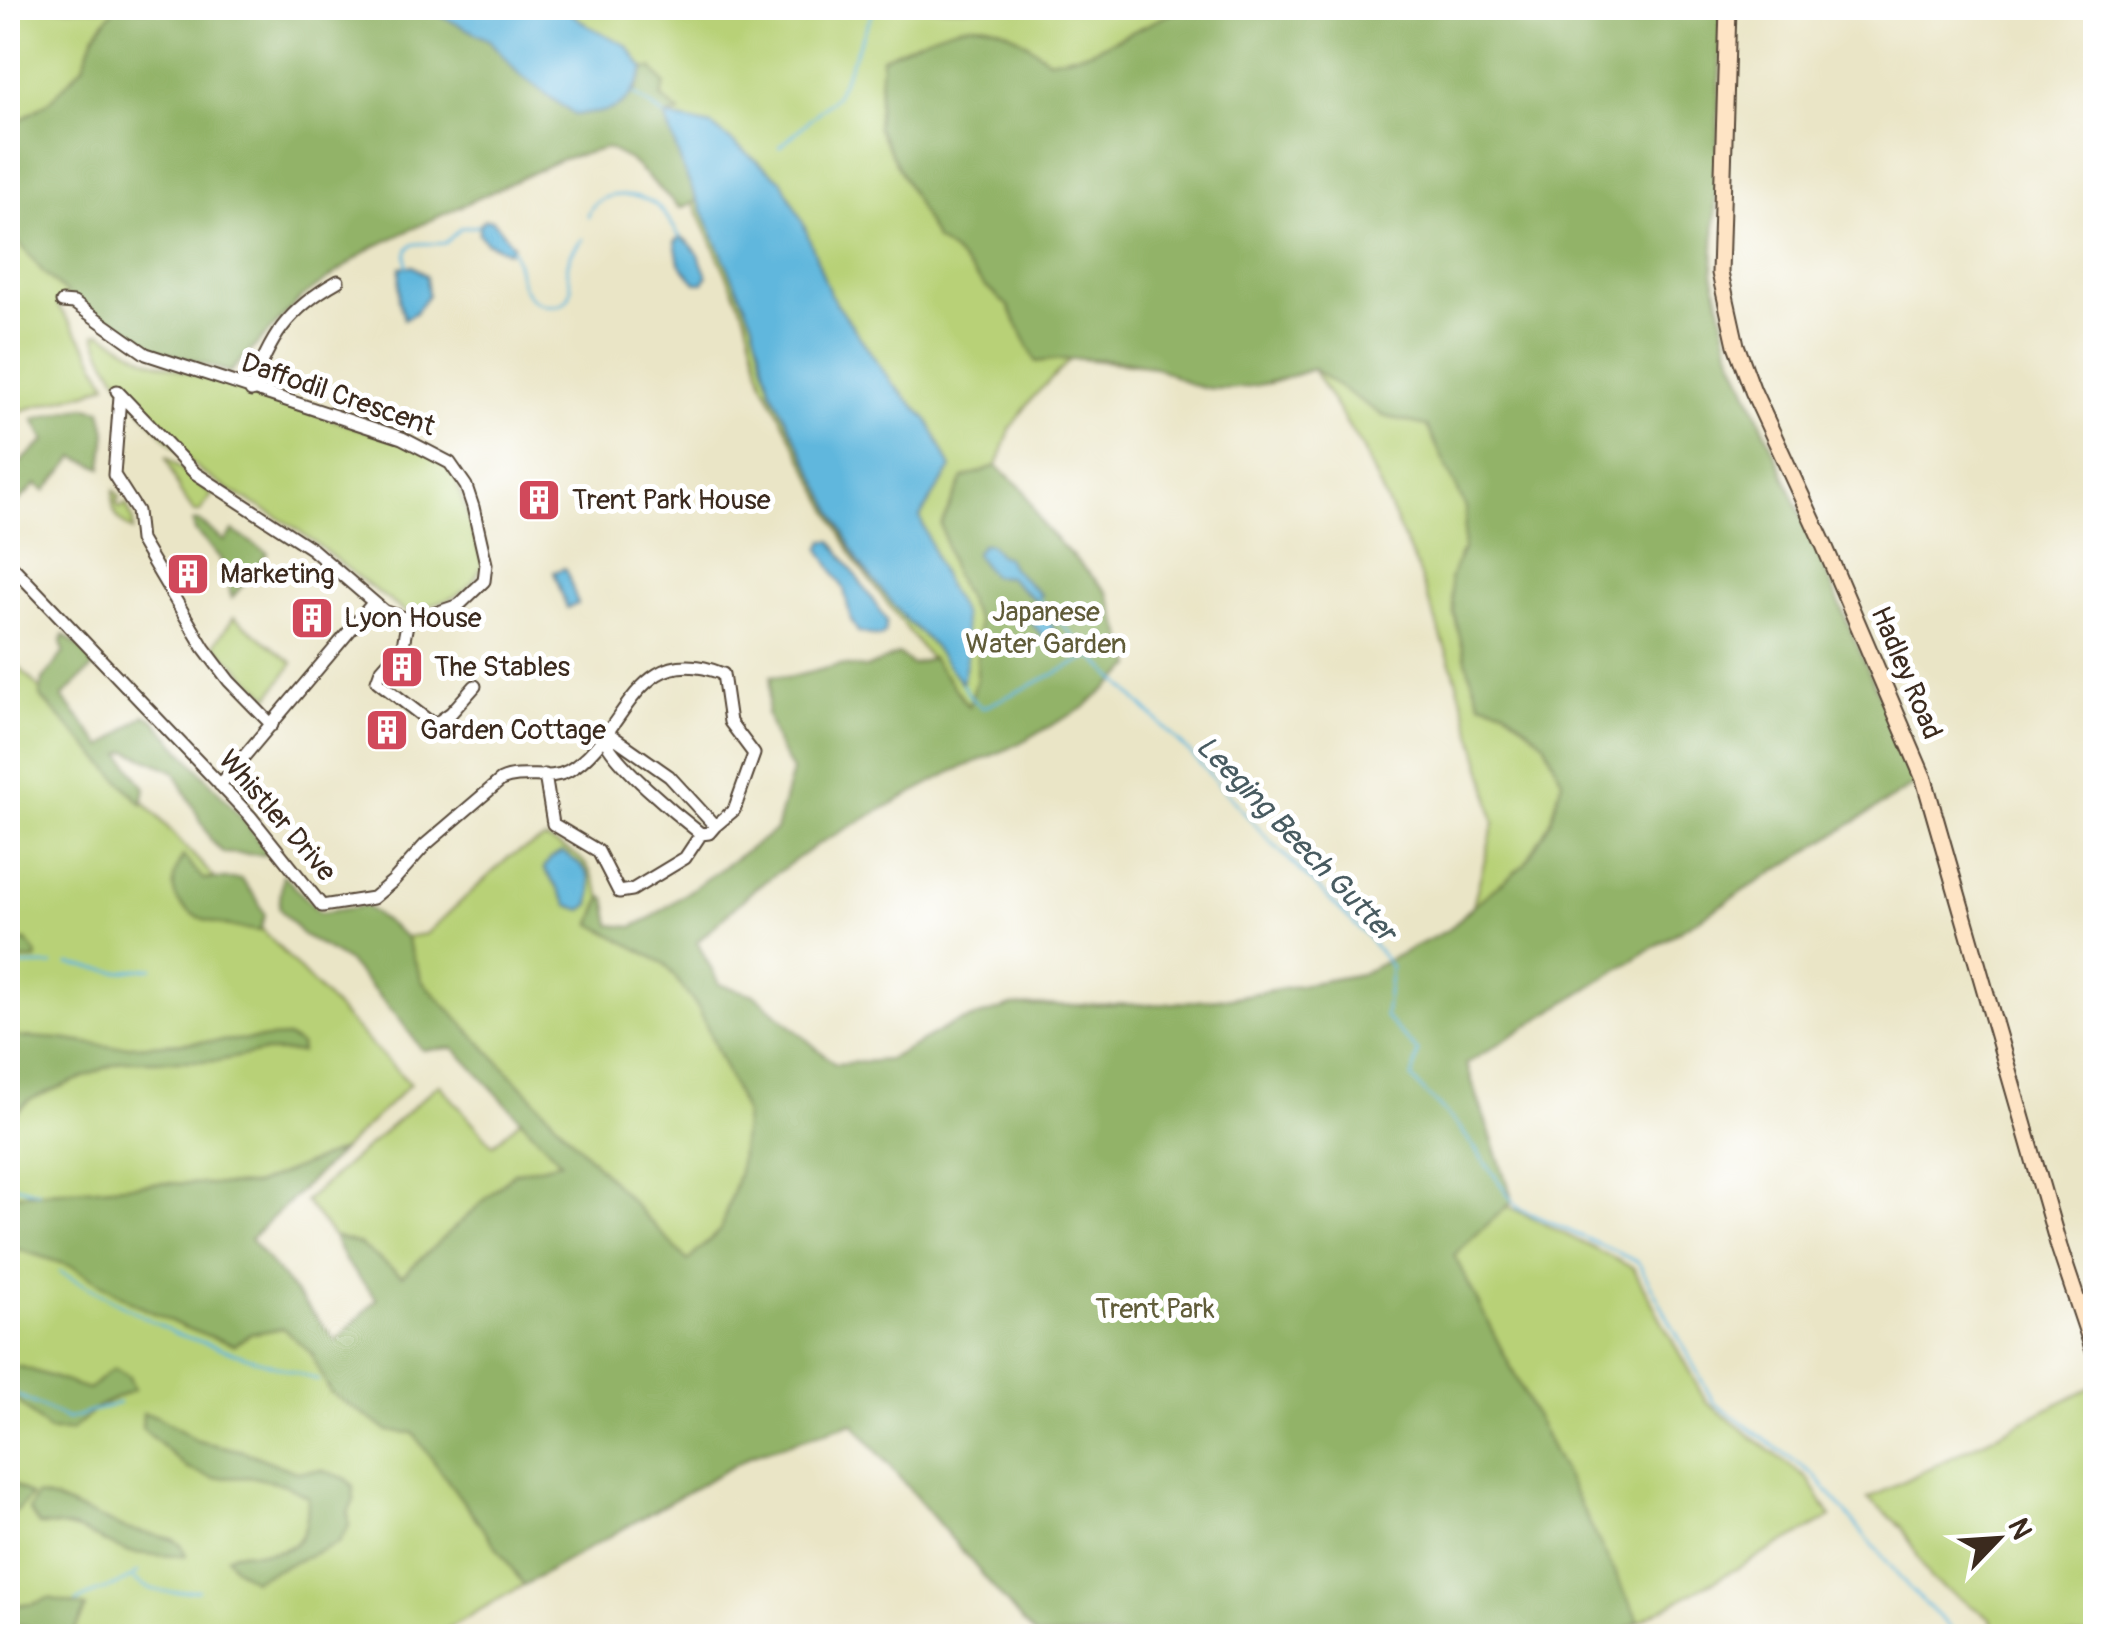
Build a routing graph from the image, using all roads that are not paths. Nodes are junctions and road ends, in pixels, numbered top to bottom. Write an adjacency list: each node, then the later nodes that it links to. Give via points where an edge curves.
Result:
1 (1728, 8): 15 (street, Hadley Road, via 1720,273 1736,345 1924,779)
2 (338, 281): 4 (street, via 274,334)
3 (62, 302): 4 (street, Daffodil Crescent, via 74,303 146,354)
4 (250, 391): 7 (street, Daffodil Crescent, via 402,438 450,463 466,486 486,575 458,605)
5 (8, 562): 12 (street, Whistler Drive)
6 (373, 603): 7 (street); 9 (street); 9 (street, via 291,534 195,474 118,393 114,475 136,510 140,540 204,648)
7 (408, 619): 8 (street, via 402,646 377,681 434,724)
8 (475, 686)
9 (272, 725): 12 (street)
10 (604, 737): 11 (street, via 571,769); 13 (street, via 670,776); 13 (street, via 631,695 666,669 723,674 730,722 754,758 734,810); 14 (street)
11 (545, 775): 12 (street, Whistler Drive, via 500,780 373,898 322,906); 14 (street, via 553,824 598,851 619,892 685,858)
12 (220, 785)
13 (715, 826): 14 (street)
14 (701, 834)
15 (2096, 1357)

